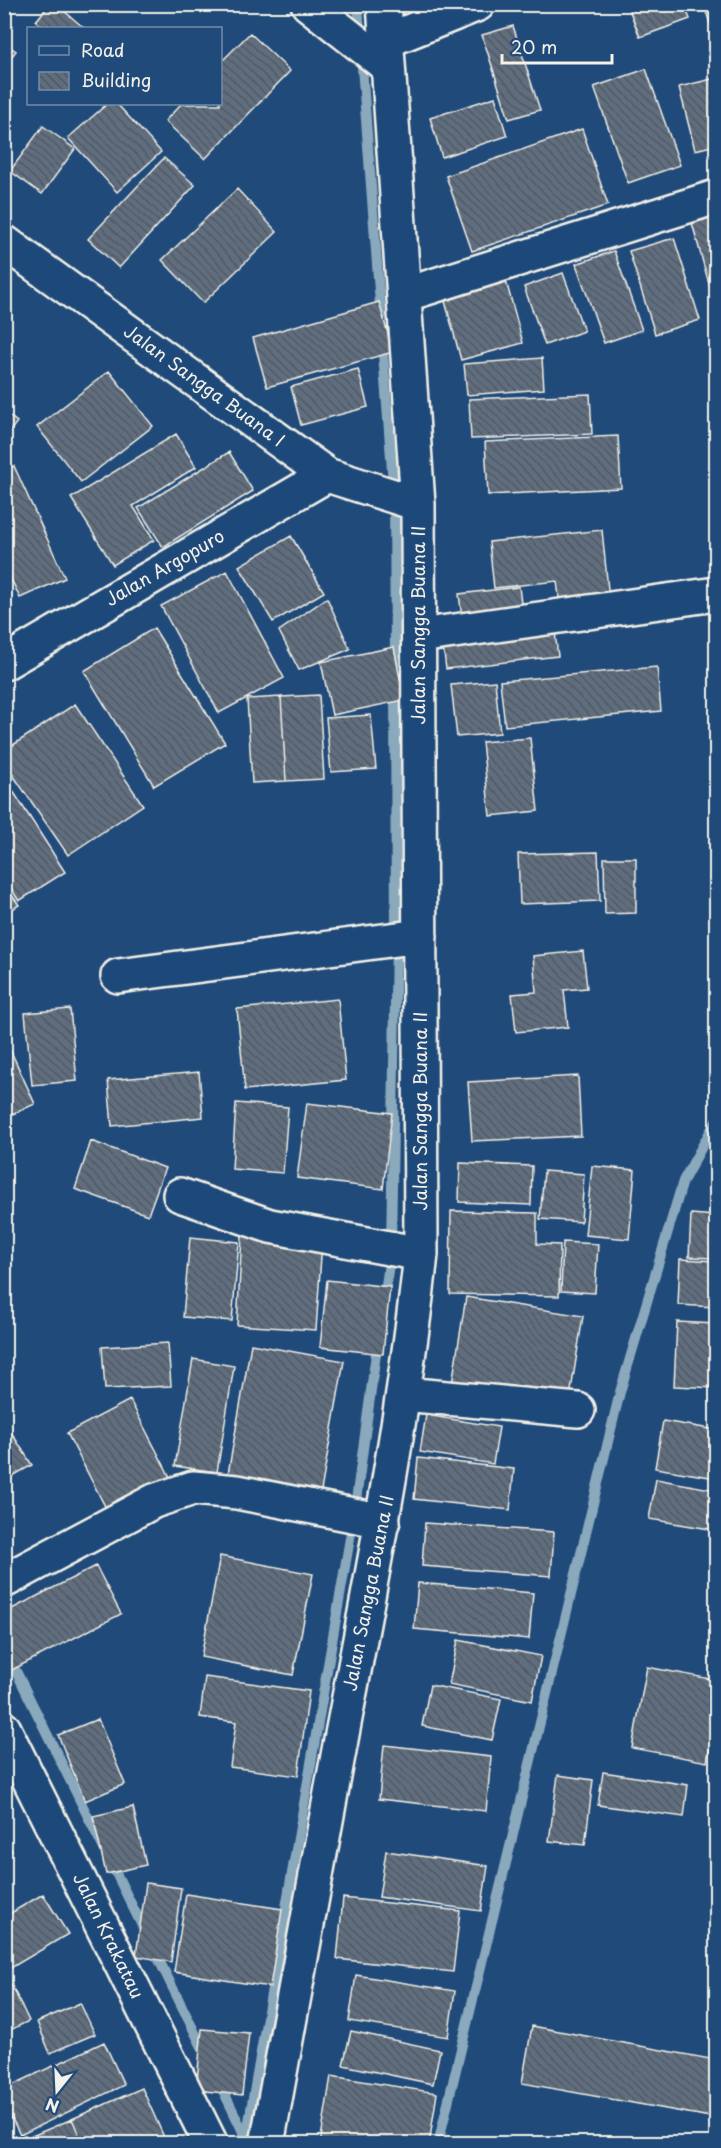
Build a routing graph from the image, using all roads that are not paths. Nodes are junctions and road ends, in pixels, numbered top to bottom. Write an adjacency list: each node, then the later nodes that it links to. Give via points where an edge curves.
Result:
1 (308, 4): 4 (street)
2 (384, 4): 4 (street, Jalan Sangga Buana II)
3 (478, 4): 4 (street)
4 (387, 53): 7 (street, Jalan Sangga Buana II)
5 (717, 197): 7 (street)
6 (4, 242): 8 (street, Jalan Sangga Buana I)
7 (404, 294): 9 (street, Jalan Sangga Buana II)
8 (327, 475): 9 (street, Jalan Sangga Buana I); 12 (street, Jalan Argopuro)
9 (418, 504): 11 (street, Jalan Sangga Buana II)
10 (717, 594): 11 (street)
11 (419, 636): 13 (street, Jalan Sangga Buana II)
12 (4, 663)
13 (420, 936): 14 (street); 16 (street, Jalan Sangga Buana II)
14 (118, 976)
15 (180, 1195): 16 (street, via 270,1226)
16 (421, 1254): 17 (street, Jalan Sangga Buana II)
17 (403, 1394): 18 (street); 19 (street, Jalan Sangga Buana II)
18 (579, 1410)
19 (383, 1521): 20 (street, via 237,1492 193,1488 154,1501); 23 (street, Jalan Sangga Buana II)
20 (4, 1581)
21 (4, 1729): 22 (street, Jalan Krakatau)
22 (211, 2144)
23 (267, 2144)

